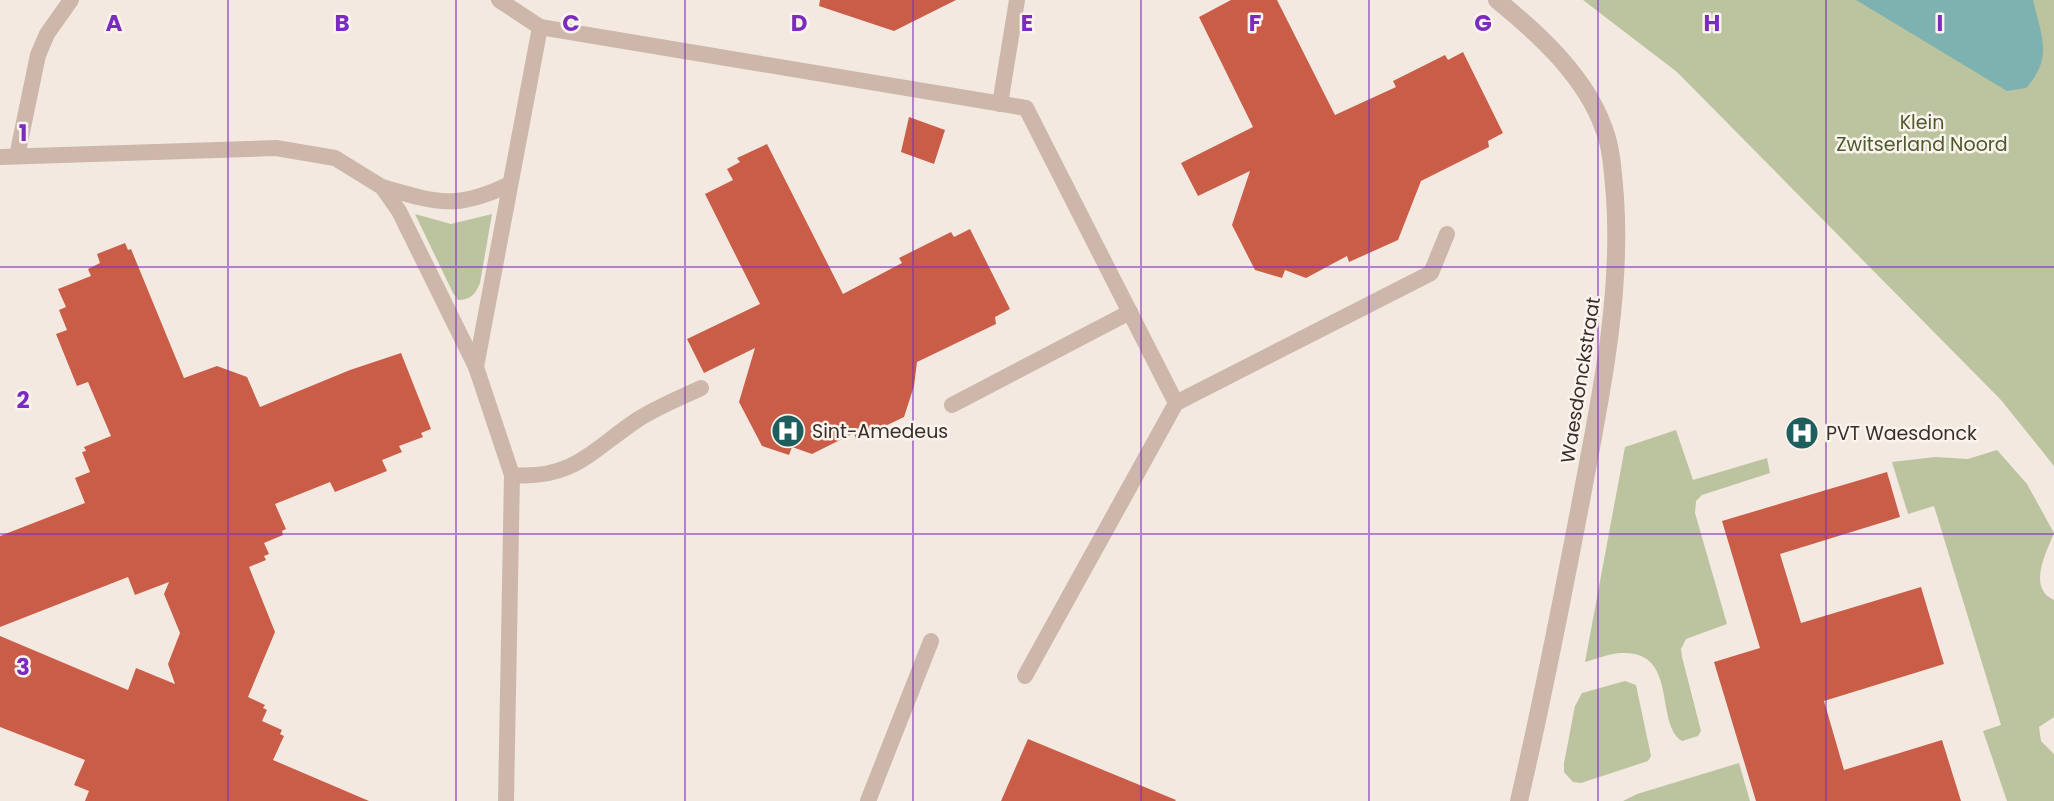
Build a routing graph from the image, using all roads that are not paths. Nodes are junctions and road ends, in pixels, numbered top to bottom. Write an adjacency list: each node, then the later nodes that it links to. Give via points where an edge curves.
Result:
1 (71, 0): 7 (lane, via 38,55)
2 (499, 0): 5 (lane)
3 (1017, 0): 6 (lane)
4 (1497, 0): 22 (street, Waesdonckstraat, via 1564,63 1600,120 1614,179 1618,234 1615,300 1591,444 1550,667)
5 (540, 27): 6 (lane); 9 (lane)
6 (1000, 104): 12 (lane, via 1026,108)
7 (18, 156): 8 (lane); 10 (lane, via 285,149 335,158)
8 (0, 157)
9 (510, 184): 10 (lane, via 486,196 435,203); 13 (lane)
10 (382, 187): 13 (lane, via 400,211)
11 (1447, 234): 15 (lane, via 1431,273)
12 (1130, 312): 15 (lane); 16 (lane)
13 (476, 367): 17 (lane)
14 (701, 388): 17 (lane, via 639,419 578,464 546,475)
15 (1176, 403): 19 (lane)
16 (951, 405)
17 (512, 475): 20 (lane)
18 (931, 641): 21 (lane)
19 (1025, 676)
20 (506, 801)
21 (868, 801)
22 (1519, 801)

